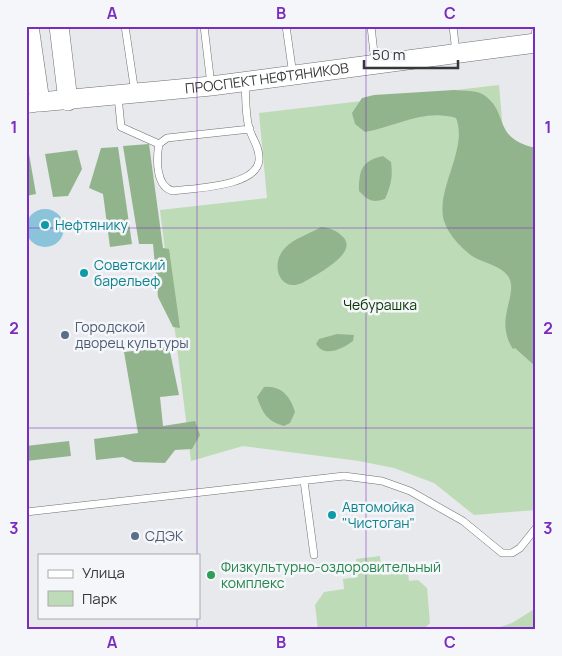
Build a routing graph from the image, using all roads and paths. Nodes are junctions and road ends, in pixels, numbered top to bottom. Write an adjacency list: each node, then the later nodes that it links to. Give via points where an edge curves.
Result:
1 (29, 26): 16 (main road)
2 (59, 26): 15 (main road)
3 (125, 26): 14 (lane)
4 (204, 26): 13 (lane)
5 (286, 26): 11 (lane)
6 (371, 26): 10 (lane)
7 (453, 26): 9 (lane)
8 (535, 38): 9 (main road, ПРОСПЕКТ НЕФТЯНИКОВ)
9 (456, 54): 10 (main road, ПРОСПЕКТ НЕФТЯНИКОВ)
10 (375, 65): 11 (main road, ПРОСПЕКТ НЕФТЯНИКОВ)
11 (294, 76): 12 (main road, ПРОСПЕКТ НЕФТЯНИКОВ)
12 (245, 81): 13 (main road, ПРОСПЕКТ НЕФТЯНИКОВ); 17 (lane)
13 (211, 86): 14 (main road, ПРОСПЕКТ НЕФТЯНИКОВ)
14 (126, 95): 15 (main road, ПРОСПЕКТ НЕФТЯНИКОВ); 18 (lane, via 121,127)
15 (68, 101): 16 (main road, ПРОСПЕКТ НЕФТЯНИКОВ)
16 (33, 103)
17 (250, 129): 18 (lane, via 167,138); 18 (lane, via 256,139 259,161 250,175 233,183 166,190 162,185)
18 (158, 144)
19 (304, 481): 20 (lane); 21 (lane, via 344,476 382,481 410,491 463,521 502,554 507,555 520,548); 22 (lane)
20 (26, 512)
21 (536, 528)
22 (314, 555)

